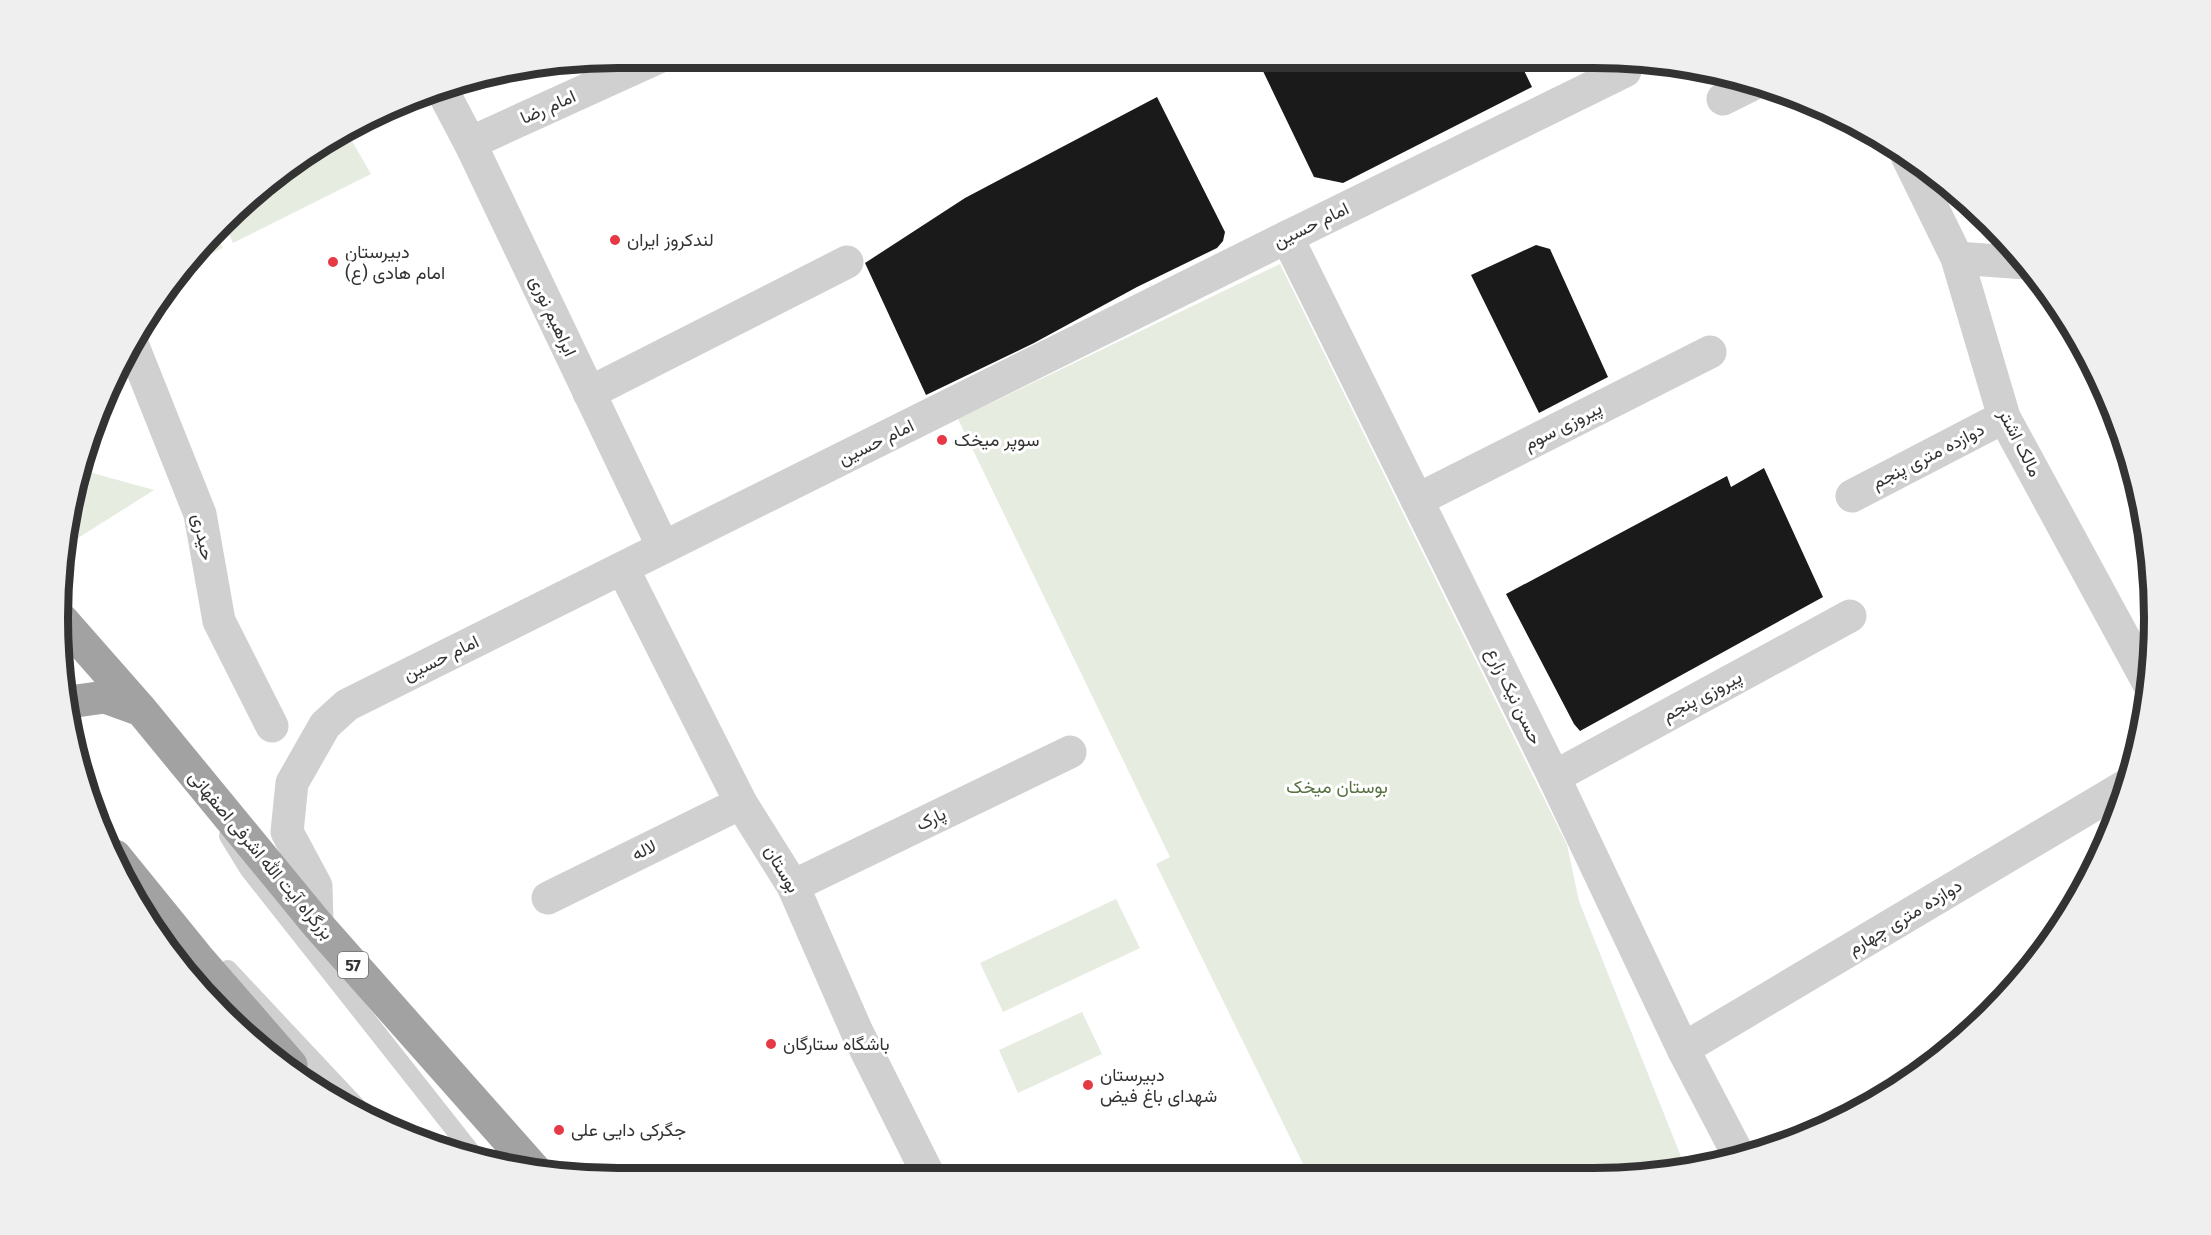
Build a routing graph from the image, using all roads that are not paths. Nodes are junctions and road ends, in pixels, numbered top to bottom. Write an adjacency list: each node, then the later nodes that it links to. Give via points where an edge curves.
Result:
1 (635, 68): 6 (street, امام رضا)
2 (1625, 71): 8 (street, امام حسین)
3 (1744, 89): 5 (street)
4 (445, 96): 6 (street, ابراهیم نوری)
5 (1723, 99)
6 (470, 143): 14 (street, ابراهیم نوری)
7 (1914, 171): 9 (street, مالک اشتر)
8 (1287, 237): 17 (street, حسن نیک زارع); 18 (street, امام حسین)
9 (1957, 258): 11 (street); 15 (street, مالک اشتر)
10 (847, 262): 14 (street)
11 (2013, 262)
12 (136, 352): 25 (street, حیدری, via 200,514 219,621)
13 (1710, 352): 17 (street, پیروزی سوم)
14 (590, 393): 18 (street, ابراهیم نوری)
15 (2004, 417): 16 (street, دوازده متری پنجم); 22 (street, مالک اشتر)
16 (1852, 496)
17 (1417, 500): 28 (street, حسن نیک زارع)
18 (663, 548): 19 (street, امام حسین)
19 (623, 568): 30 (street, بوستان); 35 (street, امام حسین, via 347,705 325,725 292,783 287,832 316,886)
20 (1850, 616): 28 (street, پیروزی پنجم)
21 (68, 627): 24 (highway, بزرگراه آیت الله اشرفی اصفهانی / 57)
22 (2141, 667)
23 (74, 701): 24 (highway, via 105,697)
24 (142, 711): 27 (highway, بزرگراه آیت الله اشرفی اصفهانی / 57)
25 (272, 726)
26 (1070, 752): 32 (street, پارک)
27 (178, 756): 35 (highway, بزرگراه آیت الله اشرفی اصفهانی / 57); 40 (lane, via 249,870)
28 (1554, 777): 38 (street, حسن نیک زارع)
29 (2115, 792): 38 (street, دوازده متری چهارم)
30 (741, 803): 32 (street, بوستان); 34 (street, لاله)
31 (121, 854): 39 (lane)
32 (793, 886): 43 (street, بوستان, via 856,1032)
33 (143, 896): 36 (highway)
34 (548, 898)
35 (317, 924): 42 (highway, بزرگراه آیت الله اشرفی اصفهانی / 57)
36 (189, 960): 37 (highway)
37 (270, 1043)
38 (1683, 1049): 41 (street, حسن نیک زارع)
39 (349, 1097)
40 (467, 1147)
41 (1735, 1149)
42 (526, 1160)
43 (924, 1168)

